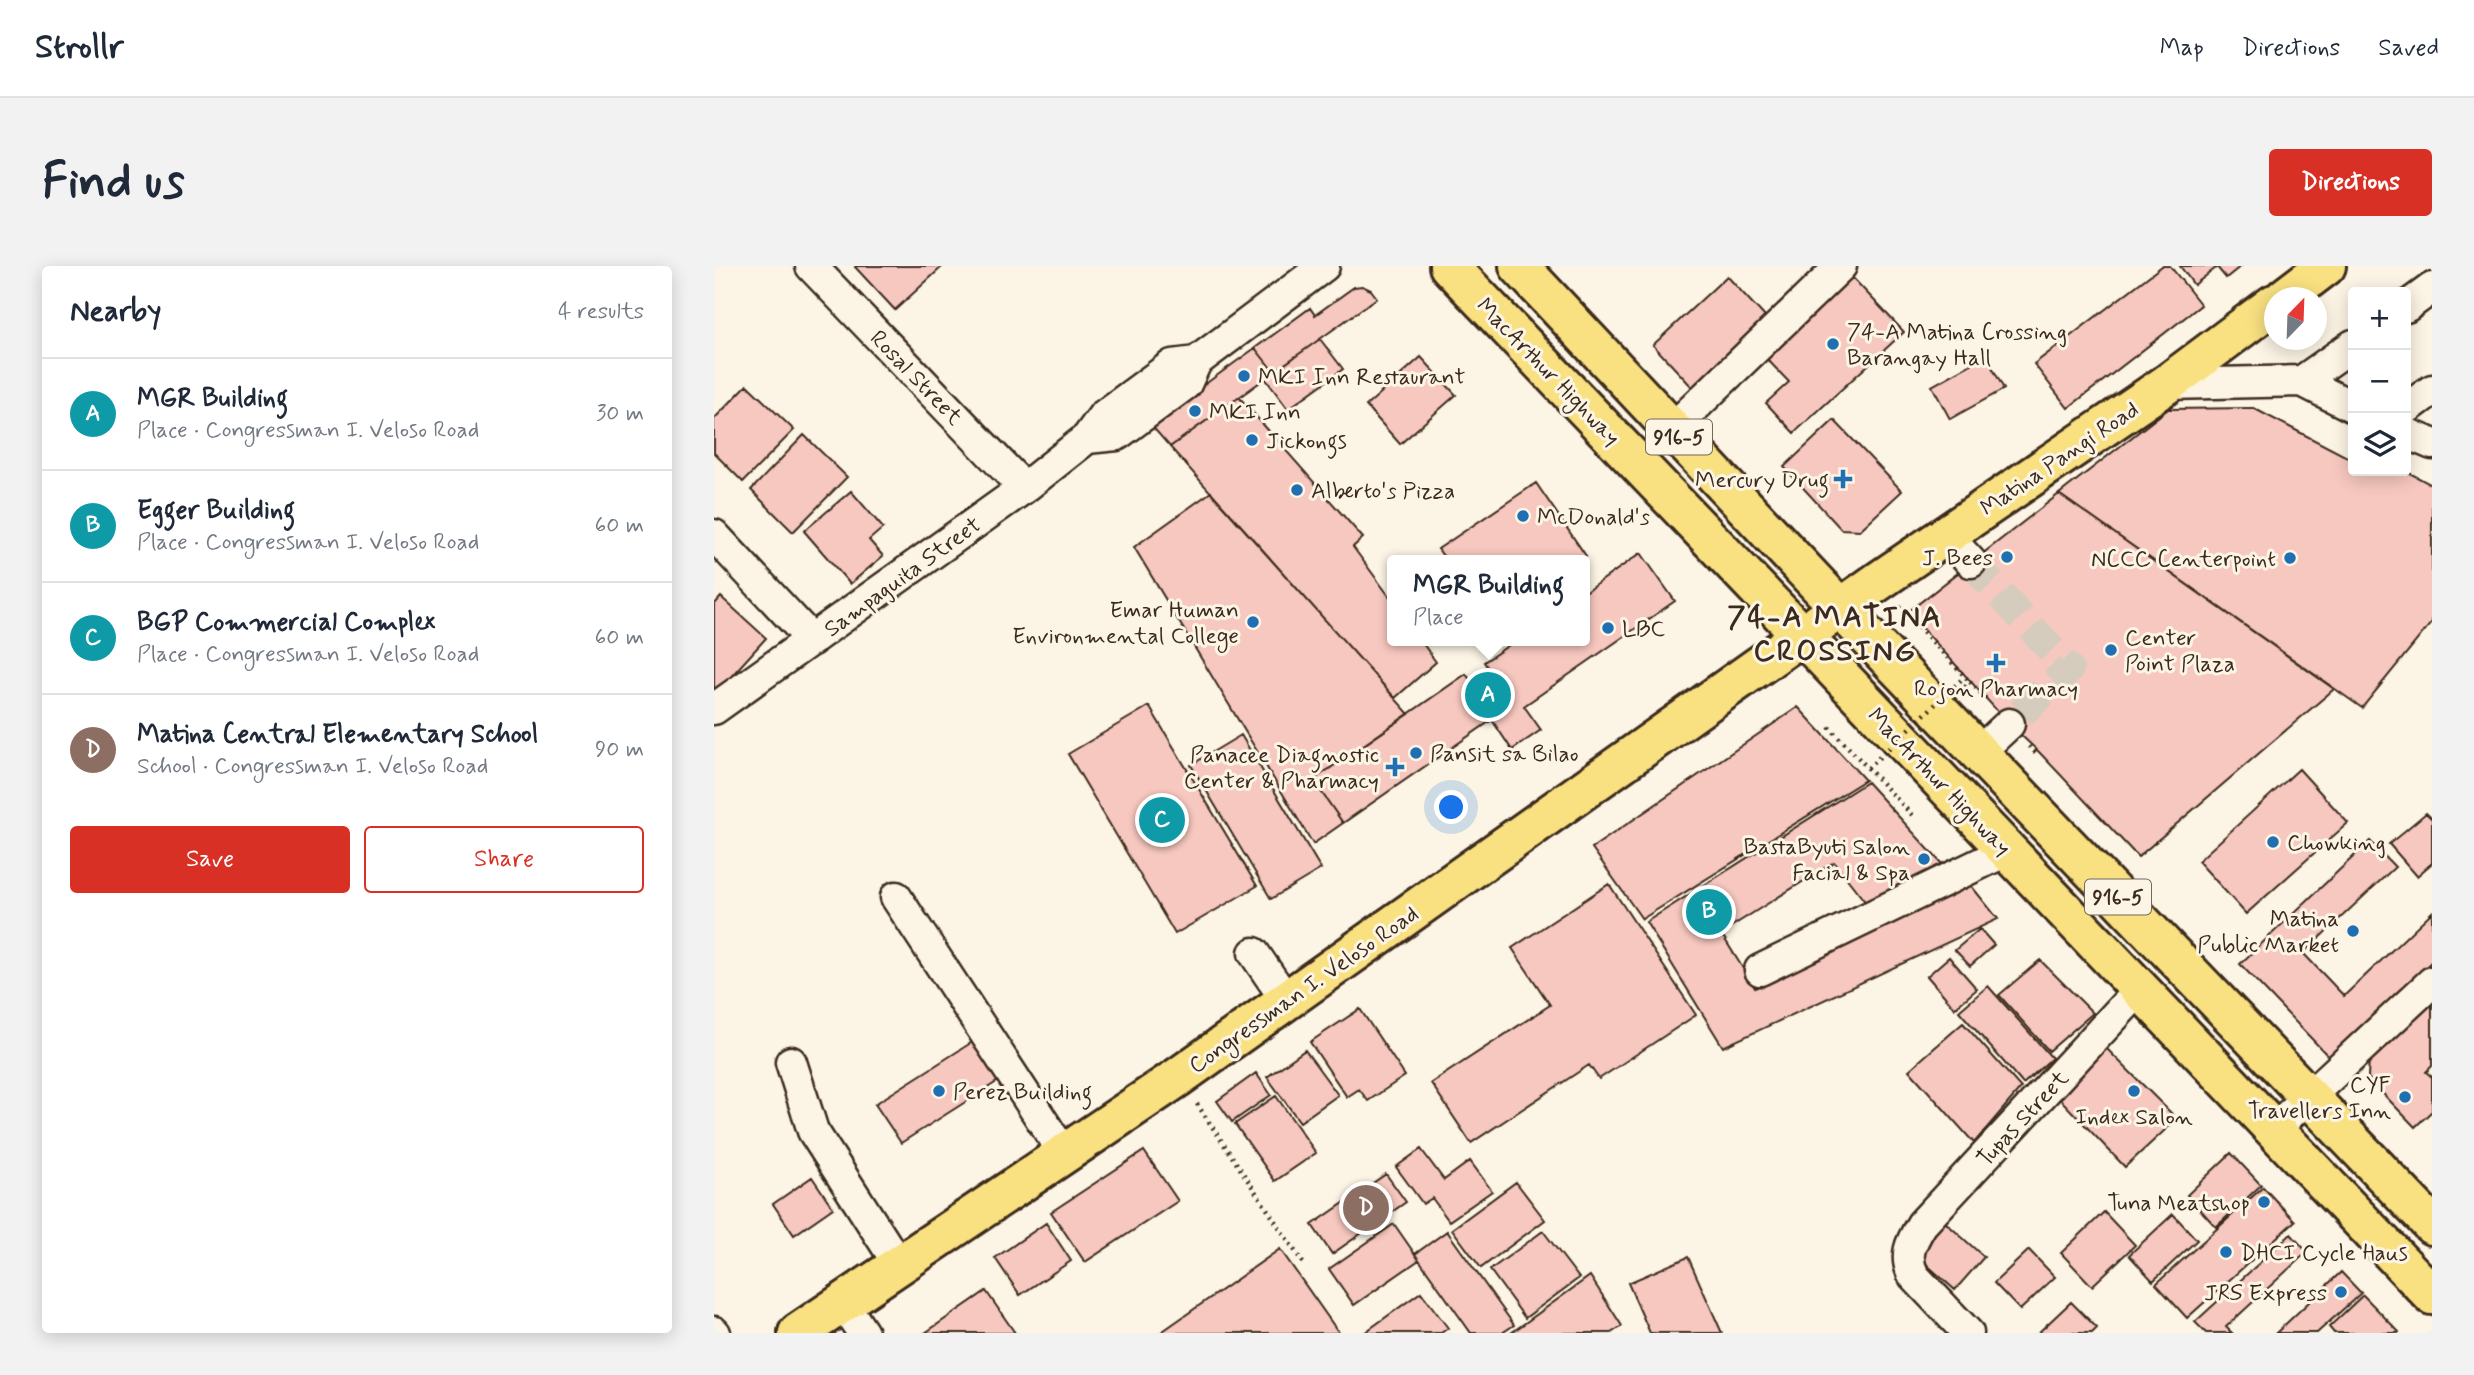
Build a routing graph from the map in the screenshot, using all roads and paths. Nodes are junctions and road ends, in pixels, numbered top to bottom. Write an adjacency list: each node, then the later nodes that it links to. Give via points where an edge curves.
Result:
1 (811, 266): 20 (street, Rosal Street)
2 (1324, 266): 20 (street, Sampaguita Street, via 1196,362 1186,384 1117,435 1087,438)
3 (1449, 266): 24 (main road, MacArthur Highway / 916-5)
4 (1519, 266): 17 (main road, MacArthur Highway / 916-5)
5 (1841, 266): 17 (street)
6 (2326, 266): 7 (main road)
7 (2298, 287)
8 (2432, 288): 9 (street)
9 (2411, 303)
10 (2264, 311): 13 (main road, Matina Pangi Road)
11 (2348, 349): 12 (street)
12 (2302, 382): 13 (street); 15 (street)
13 (2167, 384): 22 (main road, Matina Pangi Road, via 1959,549)
14 (2432, 390): 16 (street)
15 (2348, 405)
16 (2411, 405)
17 (1672, 429): 23 (main road, MacArthur Highway / 916-5)
18 (2411, 435): 19 (street)
19 (2432, 444)
20 (1024, 488): 25 (street, Sampaguita Street)
21 (714, 535): 25 (street)
22 (1875, 583): 23 (main road, Matina Pangi Road); 27 (path)
23 (1840, 608): 24 (main road, Congressman I. Veloso Road); 31 (main road, MacArthur Highway / 916-5)
24 (1801, 635): 34 (main road, MacArthur Highway / 916-5); 40 (main road, Congressman I. Veloso Road)
25 (812, 640): 28 (street, Sampaguita Street)
26 (1961, 680): 32 (path, bridge)
27 (1970, 682)
28 (714, 709)
29 (2009, 724): 31 (street)
30 (1829, 727): 32 (path)
31 (1979, 752): 42 (main road, MacArthur Highway / 916-5)
32 (1867, 768): 33 (path)
33 (1913, 816)
34 (2006, 851): 37 (street); 39 (main road, MacArthur Highway / 916-5)
35 (896, 897): 45 (street)
36 (1254, 953): 40 (street)
37 (1760, 970)
38 (2432, 982): 42 (street)
39 (2139, 990): 44 (main road, MacArthur Highway / 916-5); 52 (street, Tupas Street, via 1922,1224 1909,1249 1907,1258 1914,1276)
40 (1286, 1000): 45 (main road, Congressman I. Veloso Road)
41 (792, 1062): 48 (street, via 813,1132)
42 (2308, 1096): 44 (street); 46 (main road, MacArthur Highway / 916-5)
43 (1200, 1108): 47 (path)
44 (2273, 1130): 49 (main road, MacArthur Highway / 916-5)
45 (1064, 1154): 48 (main road, Congressman I. Veloso Road)
46 (2432, 1225)
47 (1303, 1263)
48 (899, 1265): 50 (main road, Congressman I. Veloso Road)
49 (2432, 1295)
50 (853, 1318): 51 (main road, Congressman I. Veloso Road)
51 (798, 1333)
52 (1968, 1333)

